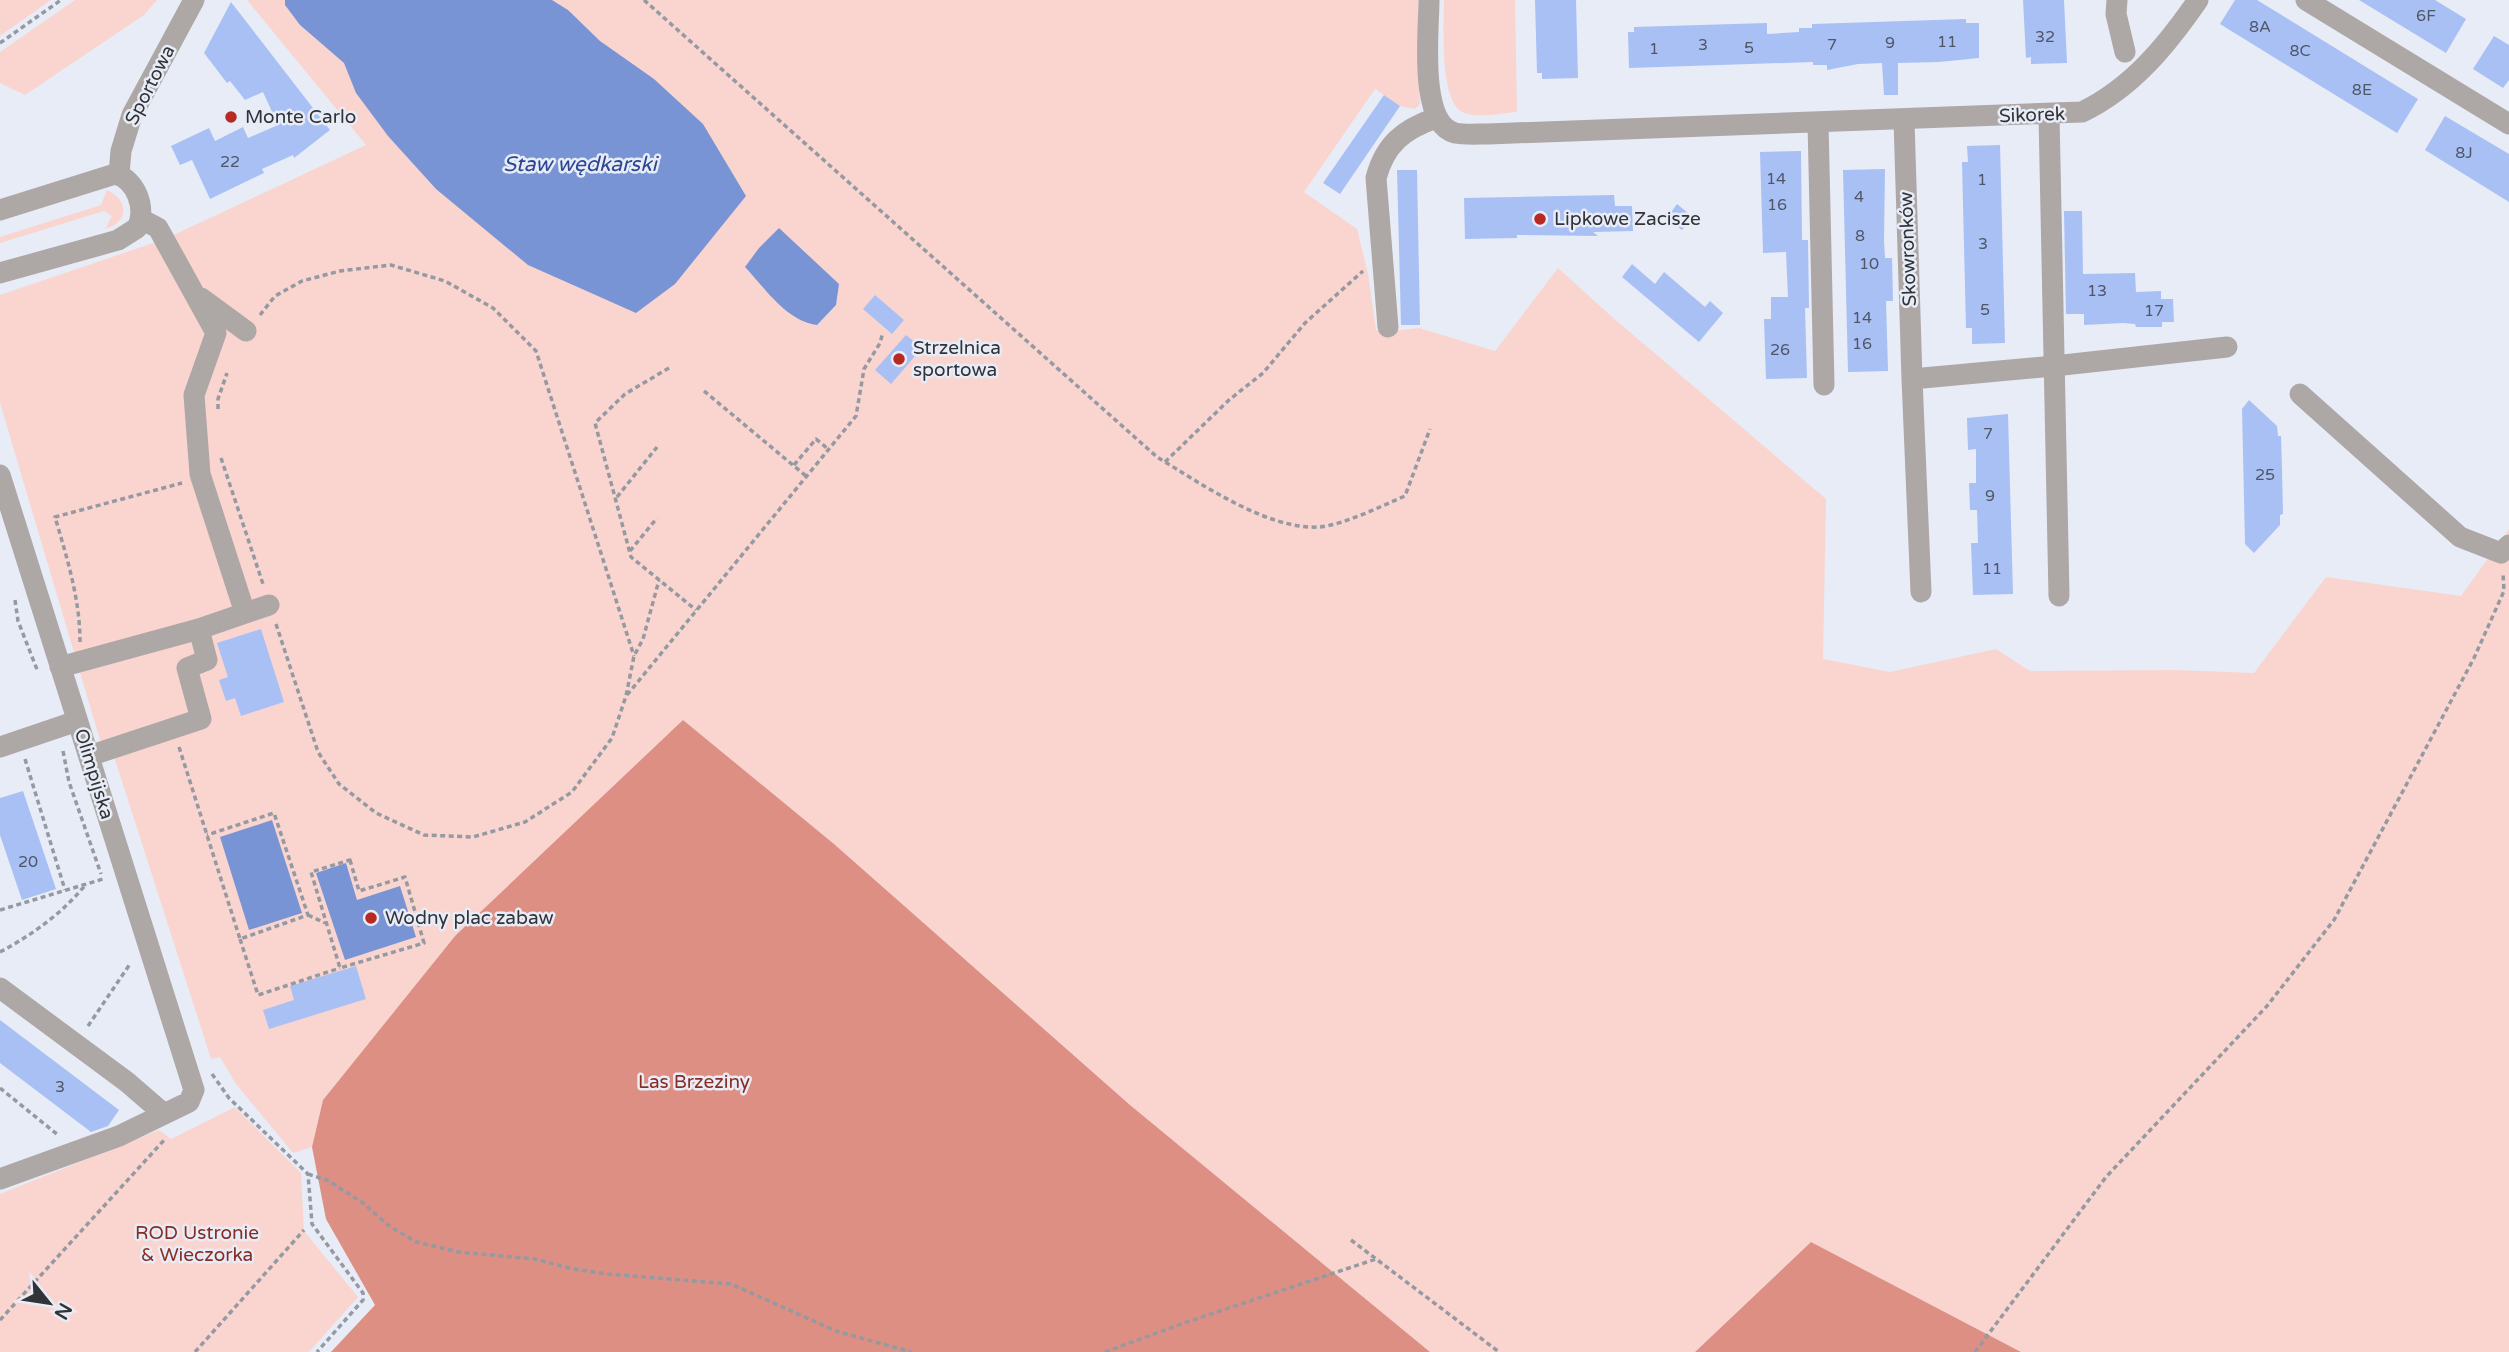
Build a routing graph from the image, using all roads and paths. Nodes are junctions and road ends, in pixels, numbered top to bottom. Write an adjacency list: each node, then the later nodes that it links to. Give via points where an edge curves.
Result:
1 (61, 0): 8 (path)
2 (194, 0): 15 (street, Sportowa, via 132,115)
3 (644, 0): 37 (path)
4 (1429, 0): 11 (street, via 1430,94)
5 (2117, 0): 9 (street)
6 (2198, 0): 10 (street, Sikorek, via 2125,85 2082,112)
7 (2306, 0): 14 (street)
8 (0, 43)
9 (2125, 52)
10 (2049, 115): 12 (street, Sikorek); 26 (street)
11 (1436, 118): 13 (street, Sikorek, via 1454,133 1488,134); 18 (street, via 1401,134 1380,164 1376,192)
12 (1904, 120): 13 (street, Sikorek); 28 (street, Skowronków)
13 (1818, 122): 29 (street)
14 (2509, 124)
15 (119, 174): 16 (street); 17 (street, via 136,192)
16 (0, 210)
17 (141, 219): 19 (street, via 137,228 118,240); 20 (street, via 158,228)
18 (1382, 257): 21 (street); 37 (path, via 1341,288 1263,373)
19 (0, 273)
20 (194, 292): 22 (street); 41 (street, via 216,333 194,395)
21 (1388, 327)
22 (246, 331): 54 (path, via 275,296 302,281 391,265 445,281 493,308 536,351)
23 (883, 332): 36 (path, via 864,369 856,415)
24 (2227, 346): 26 (street)
25 (229, 364): 32 (path)
26 (2054, 366): 28 (street); 49 (street)
27 (669, 368): 42 (path, via 625,394 595,423)
28 (1912, 379): 48 (street, Skowronków)
29 (1824, 385)
30 (704, 391): 38 (path)
31 (2300, 394): 44 (street, via 2460,537)
32 (218, 411)
33 (1430, 429): 37 (path, via 1405,496 1320,527 1287,523 1223,499)
34 (657, 447): 42 (path)
35 (218, 448): 50 (path)
36 (828, 449): 38 (path, via 816,439); 40 (path)
37 (1165, 462)
38 (794, 465): 40 (path)
39 (0, 475): 56 (street, Olimpijska)
40 (806, 476): 51 (path)
41 (203, 482): 52 (street); 55 (path, via 174,483 55,517 73,580)
42 (617, 497): 45 (path)
43 (657, 518): 45 (path)
44 (2505, 549): 92 (path, via 2504,591 2474,658 2334,920 2267,1006 2106,1177)
45 (630, 551): 46 (path, via 631,558)
46 (659, 580): 51 (path); 54 (path)
47 (13, 592): 57 (path, via 18,621)
48 (1921, 592)
49 (2059, 596)
50 (269, 605): 52 (street); 58 (path, via 318,752 339,784 376,813 424,835 473,837 526,822 572,792 612,738)
51 (696, 610): 58 (path)
52 (245, 613): 53 (street)
53 (199, 629): 55 (street); 60 (street, via 207,660 187,668 201,719)
54 (634, 656): 58 (path)
55 (83, 661): 56 (street)
56 (60, 667): 59 (street, Olimpijska)
57 (38, 672)
58 (626, 696)
59 (77, 721): 61 (street); 62 (street, Olimpijska)
60 (173, 728): 62 (street); 63 (path)
61 (10, 744): 66 (path)
62 (89, 756): 78 (street, Olimpijska, via 194,1090 191,1100)
63 (207, 835): 68 (path, via 274,813); 70 (path)
64 (103, 879): 65 (path)
65 (86, 884): 66 (path); 71 (path, via 24,940)
66 (65, 890): 67 (path)
67 (0, 910)
68 (308, 915): 69 (path); 70 (path)
69 (327, 923): 73 (path); 73 (path, via 311,872 350,860 359,891 405,877 424,943)
70 (240, 939): 73 (path, via 258,995)
71 (0, 952)
72 (130, 964): 75 (path)
73 (340, 968)
74 (0, 988): 75 (street)
75 (75, 1044): 78 (street)
76 (0, 1088): 80 (path)
77 (229, 1098): 81 (path)
78 (164, 1114): 80 (street)
79 (167, 1137): 86 (path)
80 (78, 1151): 82 (street)
81 (308, 1174): 88 (path, via 312,1224 364,1297); 89 (path, via 329,1181 415,1242 608,1274 731,1284 836,1331)
82 (0, 1179)
83 (304, 1230): 87 (path)
84 (1351, 1240): 85 (path)
85 (1376, 1259): 90 (path); 91 (path)
86 (0, 1320)
87 (195, 1352)
88 (317, 1352)
89 (911, 1352)
90 (1105, 1352)
91 (1499, 1352)
92 (1975, 1352)

